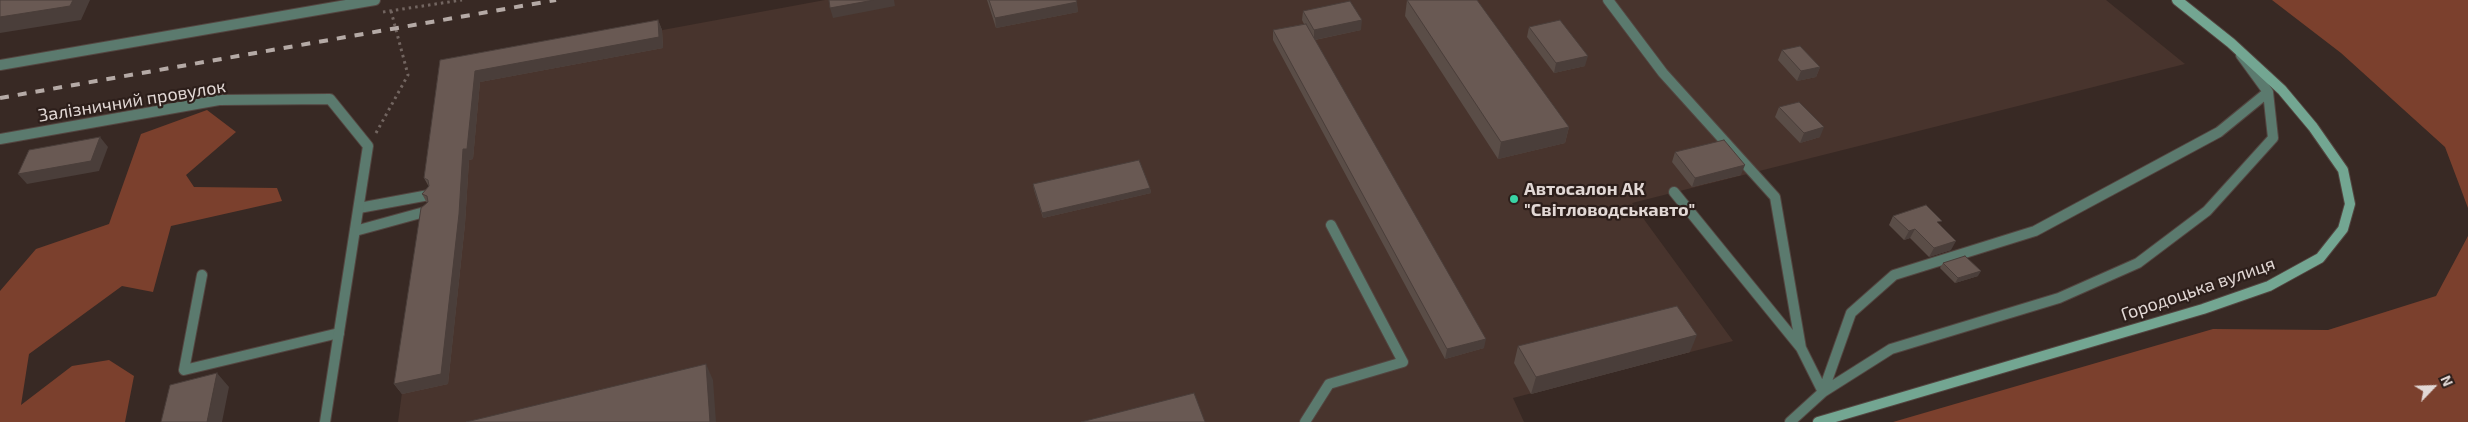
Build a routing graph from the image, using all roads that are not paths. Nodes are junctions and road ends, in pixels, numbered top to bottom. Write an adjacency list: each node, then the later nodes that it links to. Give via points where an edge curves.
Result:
1 (375, 0): 5 (street)
2 (1608, 0): 16 (street, via 1663,73 1775,197)
3 (2177, 0): 4 (main road, Городоцька вулиця)
4 (2231, 43): 6 (street); 23 (main road, Городоцька вулиця, via 2282,90 2343,170 2350,204 2343,229 2320,258 2269,286 2203,309)
5 (0, 65)
6 (2268, 92): 19 (street, via 2220,132 2035,231 1894,276 1851,313); 19 (street, via 2273,138 2207,211 2138,263 2059,298 1890,350)
7 (0, 139): 10 (street, Залізничний провулок, via 220,100 330,99 368,146)
8 (1674, 192): 16 (street)
9 (429, 195): 10 (street)
10 (358, 208): 13 (street)
11 (428, 211): 13 (street)
12 (1331, 225): 21 (street, via 1402,362 1329,384)
13 (355, 231): 15 (street)
14 (202, 275): 17 (street)
15 (339, 333): 17 (street); 20 (street)
16 (1801, 348): 19 (street)
17 (184, 370): 18 (street)
18 (181, 383)
19 (1823, 392): 22 (street)
20 (325, 422)
21 (1305, 422)
22 (1790, 422)
23 (1818, 422)

